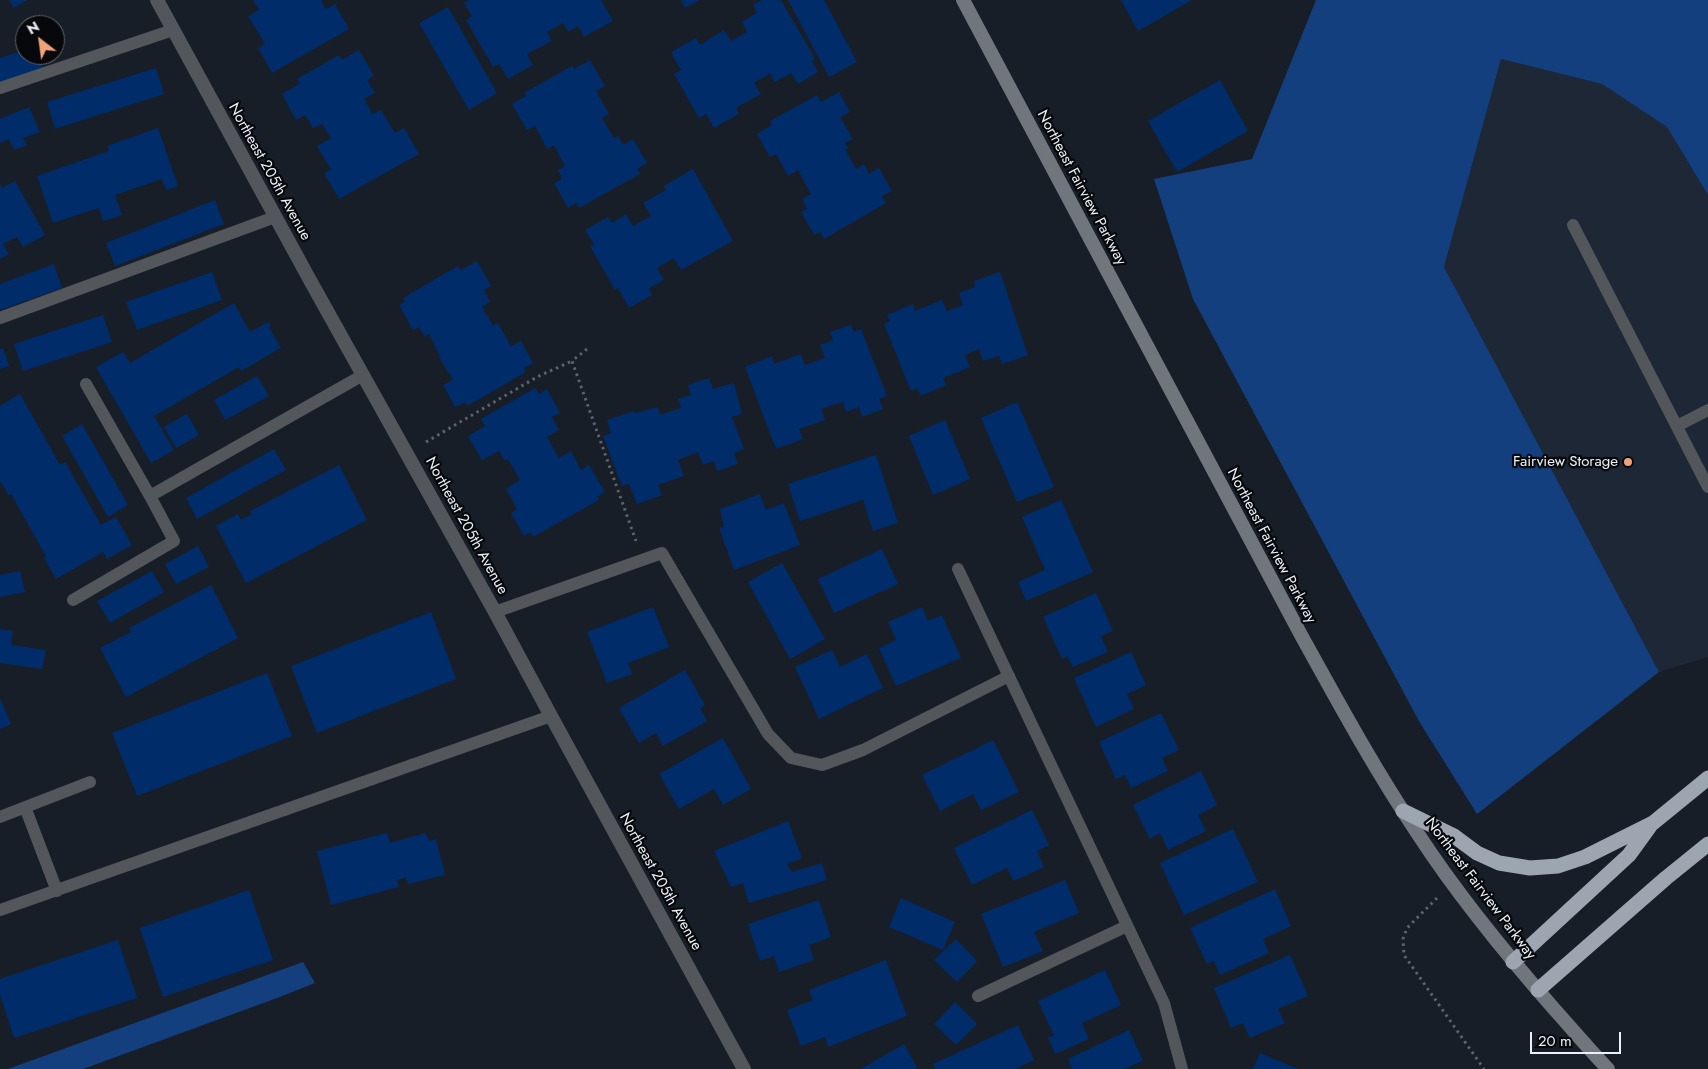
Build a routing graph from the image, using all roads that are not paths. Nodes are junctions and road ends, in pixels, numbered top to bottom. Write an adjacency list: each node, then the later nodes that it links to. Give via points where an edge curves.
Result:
1 (157, 0): 3 (street, Northeast 205th Avenue)
2 (963, 0): 22 (main road, Northeast Fairview Parkway, via 1292,618)
3 (173, 30): 4 (lane); 5 (street, Northeast 205th Avenue)
4 (0, 88)
5 (275, 217): 7 (lane); 8 (street, Northeast 205th Avenue)
6 (1573, 225): 11 (lane)
7 (0, 318)
8 (363, 375): 13 (lane); 16 (street, Northeast 205th Avenue)
9 (86, 384): 13 (lane)
10 (1708, 410): 11 (lane)
11 (1677, 426): 12 (lane)
12 (1708, 487)
13 (150, 496): 15 (lane, via 174,541)
14 (958, 569): 17 (lane)
15 (73, 600)
16 (495, 612): 17 (lane, via 662,553 768,734 792,758 822,765 854,753); 18 (street, Northeast 205th Avenue)
17 (1009, 676): 28 (lane)
18 (551, 716): 26 (lane); 32 (street, Northeast 205th Avenue)
19 (1708, 778): 24 (highway)
20 (90, 782): 21 (lane)
21 (25, 807): 23 (lane); 26 (lane)
22 (1403, 812): 24 (highway, via 1454,836 1477,853 1499,863 1530,868 1558,866 1585,857); 29 (main road, Northeast Fairview Parkway, via 1452,884)
23 (0, 817)
24 (1653, 823): 29 (highway, via 1629,855)
25 (1708, 844): 30 (highway)
26 (57, 890): 27 (lane)
27 (0, 910)
28 (1127, 926): 31 (lane); 33 (lane, via 1164,1003)
29 (1513, 962): 30 (main road, Northeast Fairview Parkway)
30 (1538, 990): 34 (main road, Northeast Fairview Parkway)
31 (978, 996)
32 (744, 1069)
33 (1182, 1069)
34 (1608, 1069)

